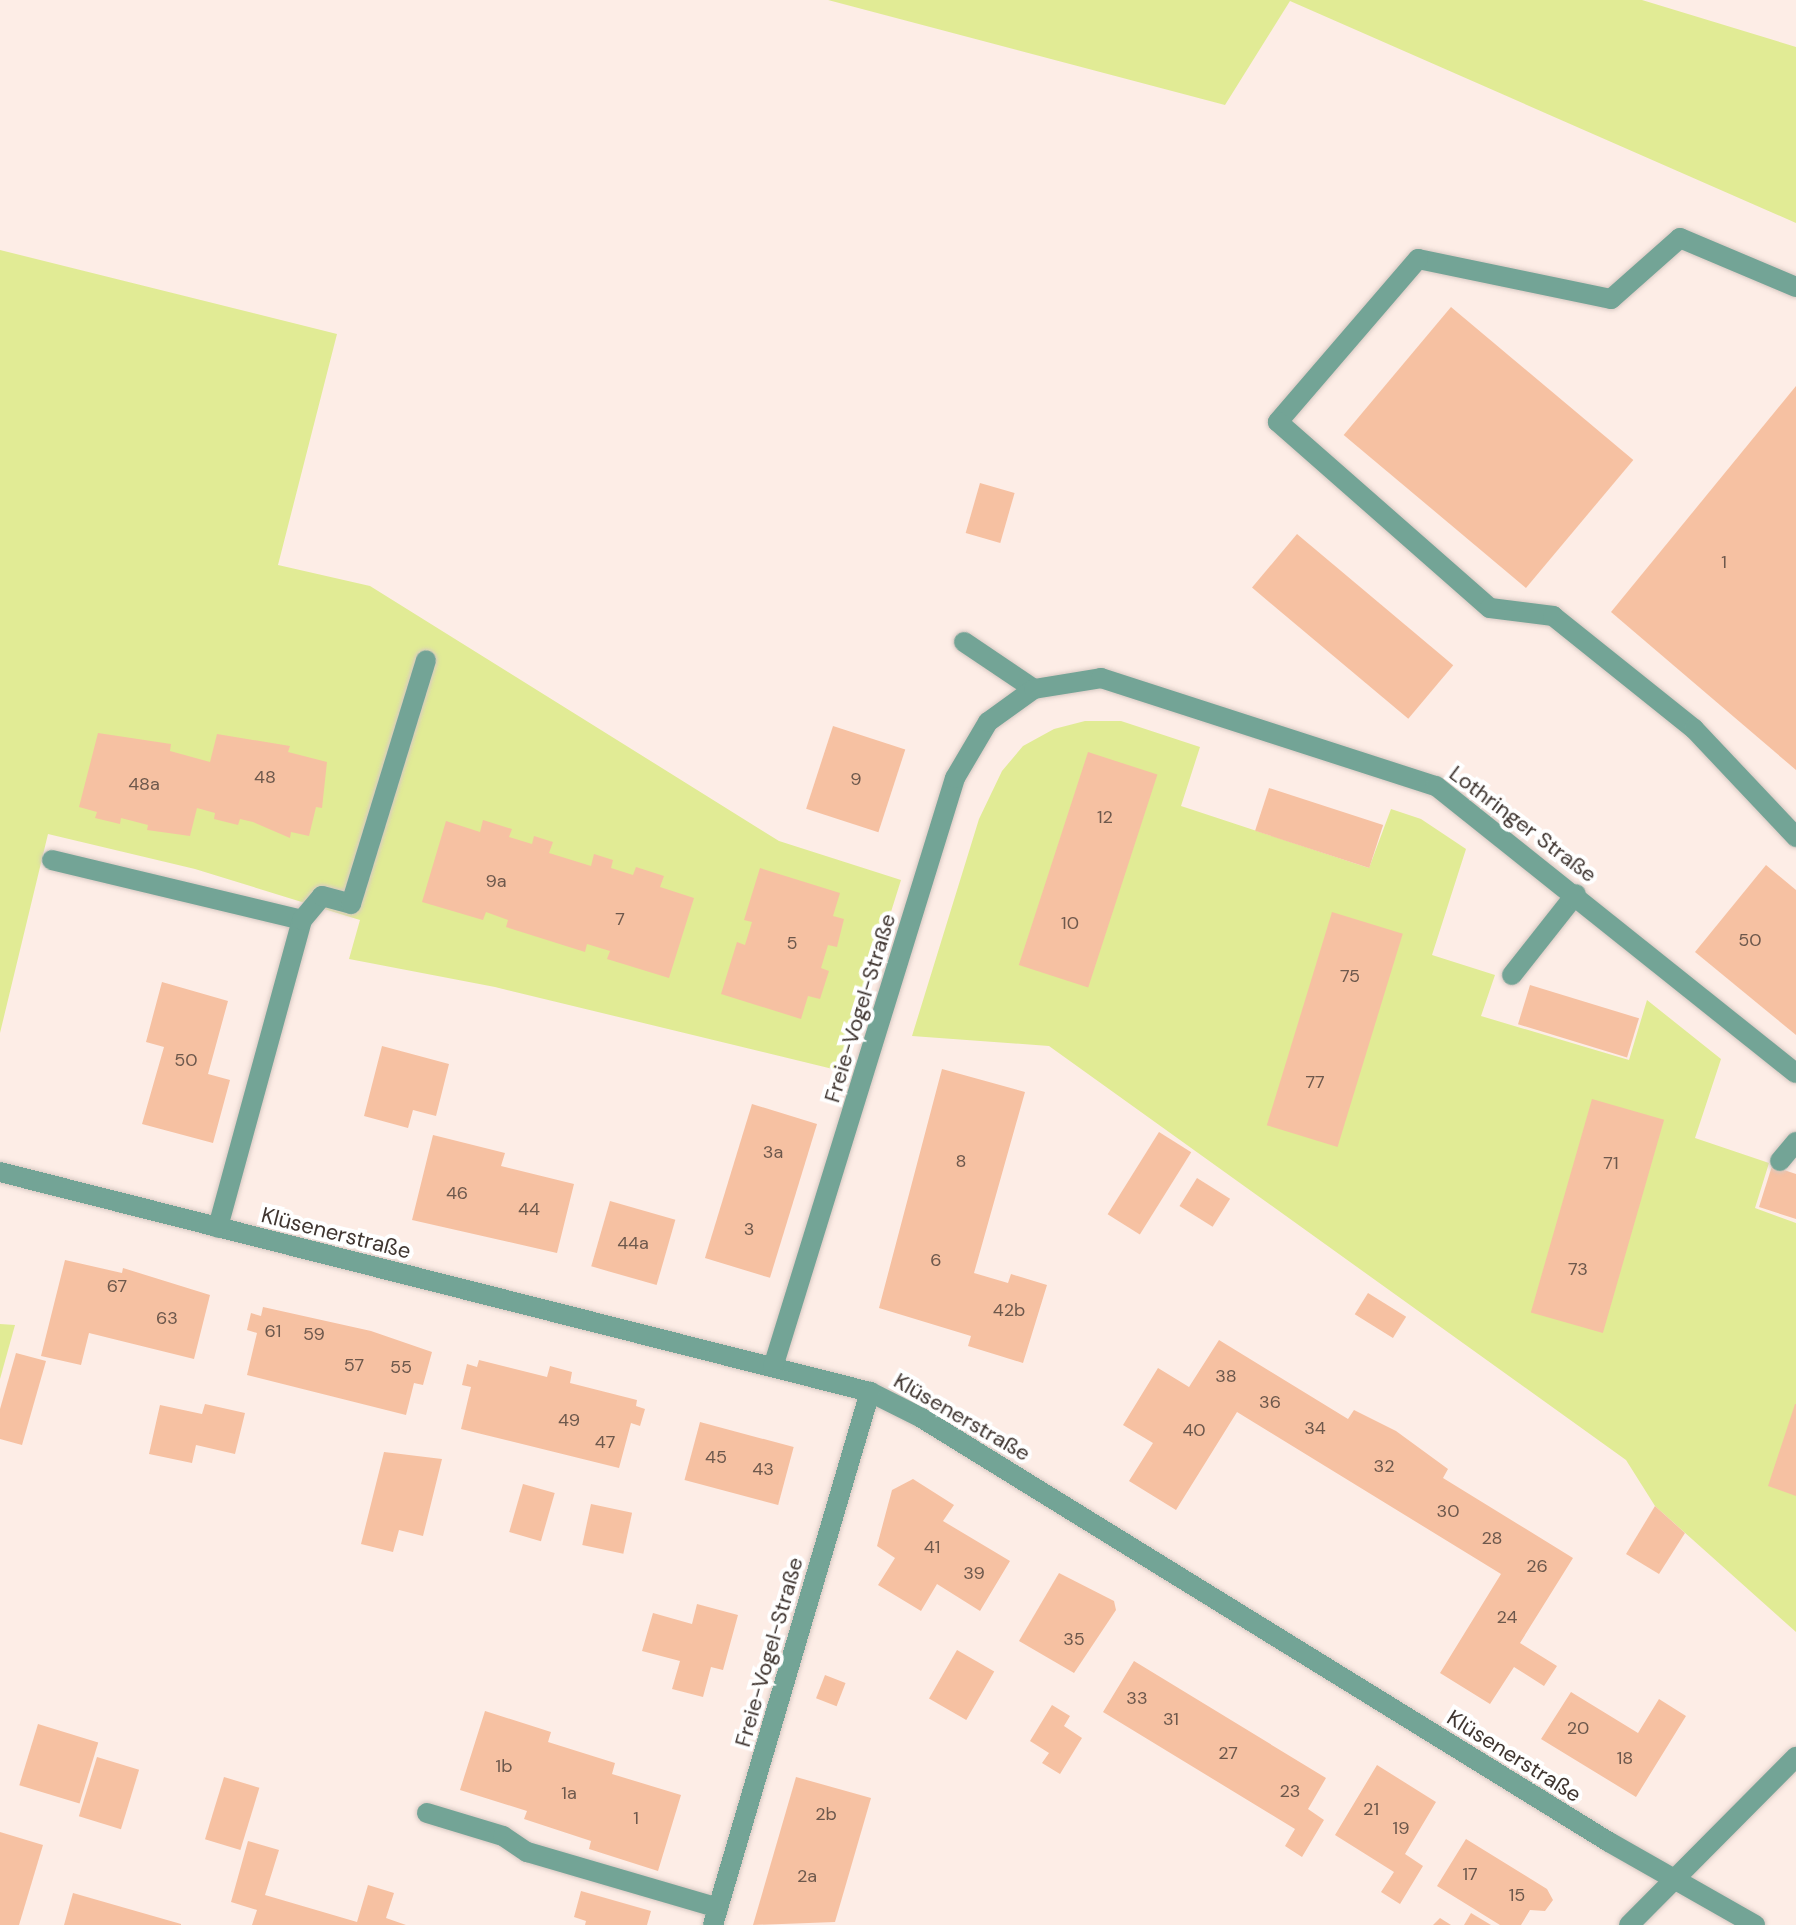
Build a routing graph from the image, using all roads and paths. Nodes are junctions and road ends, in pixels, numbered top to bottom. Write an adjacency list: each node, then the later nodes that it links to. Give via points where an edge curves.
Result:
1 (1796, 287): 5 (street, via 1680,238 1611,299 1418,259 1278,422 1490,608 1553,616 1694,729)
2 (964, 642): 4 (street)
3 (426, 660): 8 (street, via 351,904 322,896)
4 (1034, 689): 7 (street, Lothringer Straße, via 1101,678 1423,781 1492,825); 15 (street, Freie-Vogel-Straße, via 988,722 955,778)
5 (1796, 837)
6 (52, 860): 8 (street)
7 (1576, 894): 9 (street); 10 (street, Lothringer Straße)
8 (302, 920): 14 (street)
9 (1512, 975)
10 (1796, 1073)
11 (1796, 1142): 12 (street)
12 (1780, 1161)
13 (0, 1172): 14 (street, Klüsenerstraße)
14 (218, 1228): 15 (street, Klüsenerstraße)
15 (773, 1367): 16 (street, Klüsenerstraße)
16 (870, 1392): 19 (street, Klüsenerstraße, via 920,1417); 20 (street, Freie-Vogel-Straße)
17 (1796, 1757): 19 (street)
18 (427, 1813): 20 (street)
19 (1675, 1879): 21 (street); 22 (street, Klüsenerstraße)
20 (716, 1916)
21 (1629, 1925)
22 (1755, 1925)

